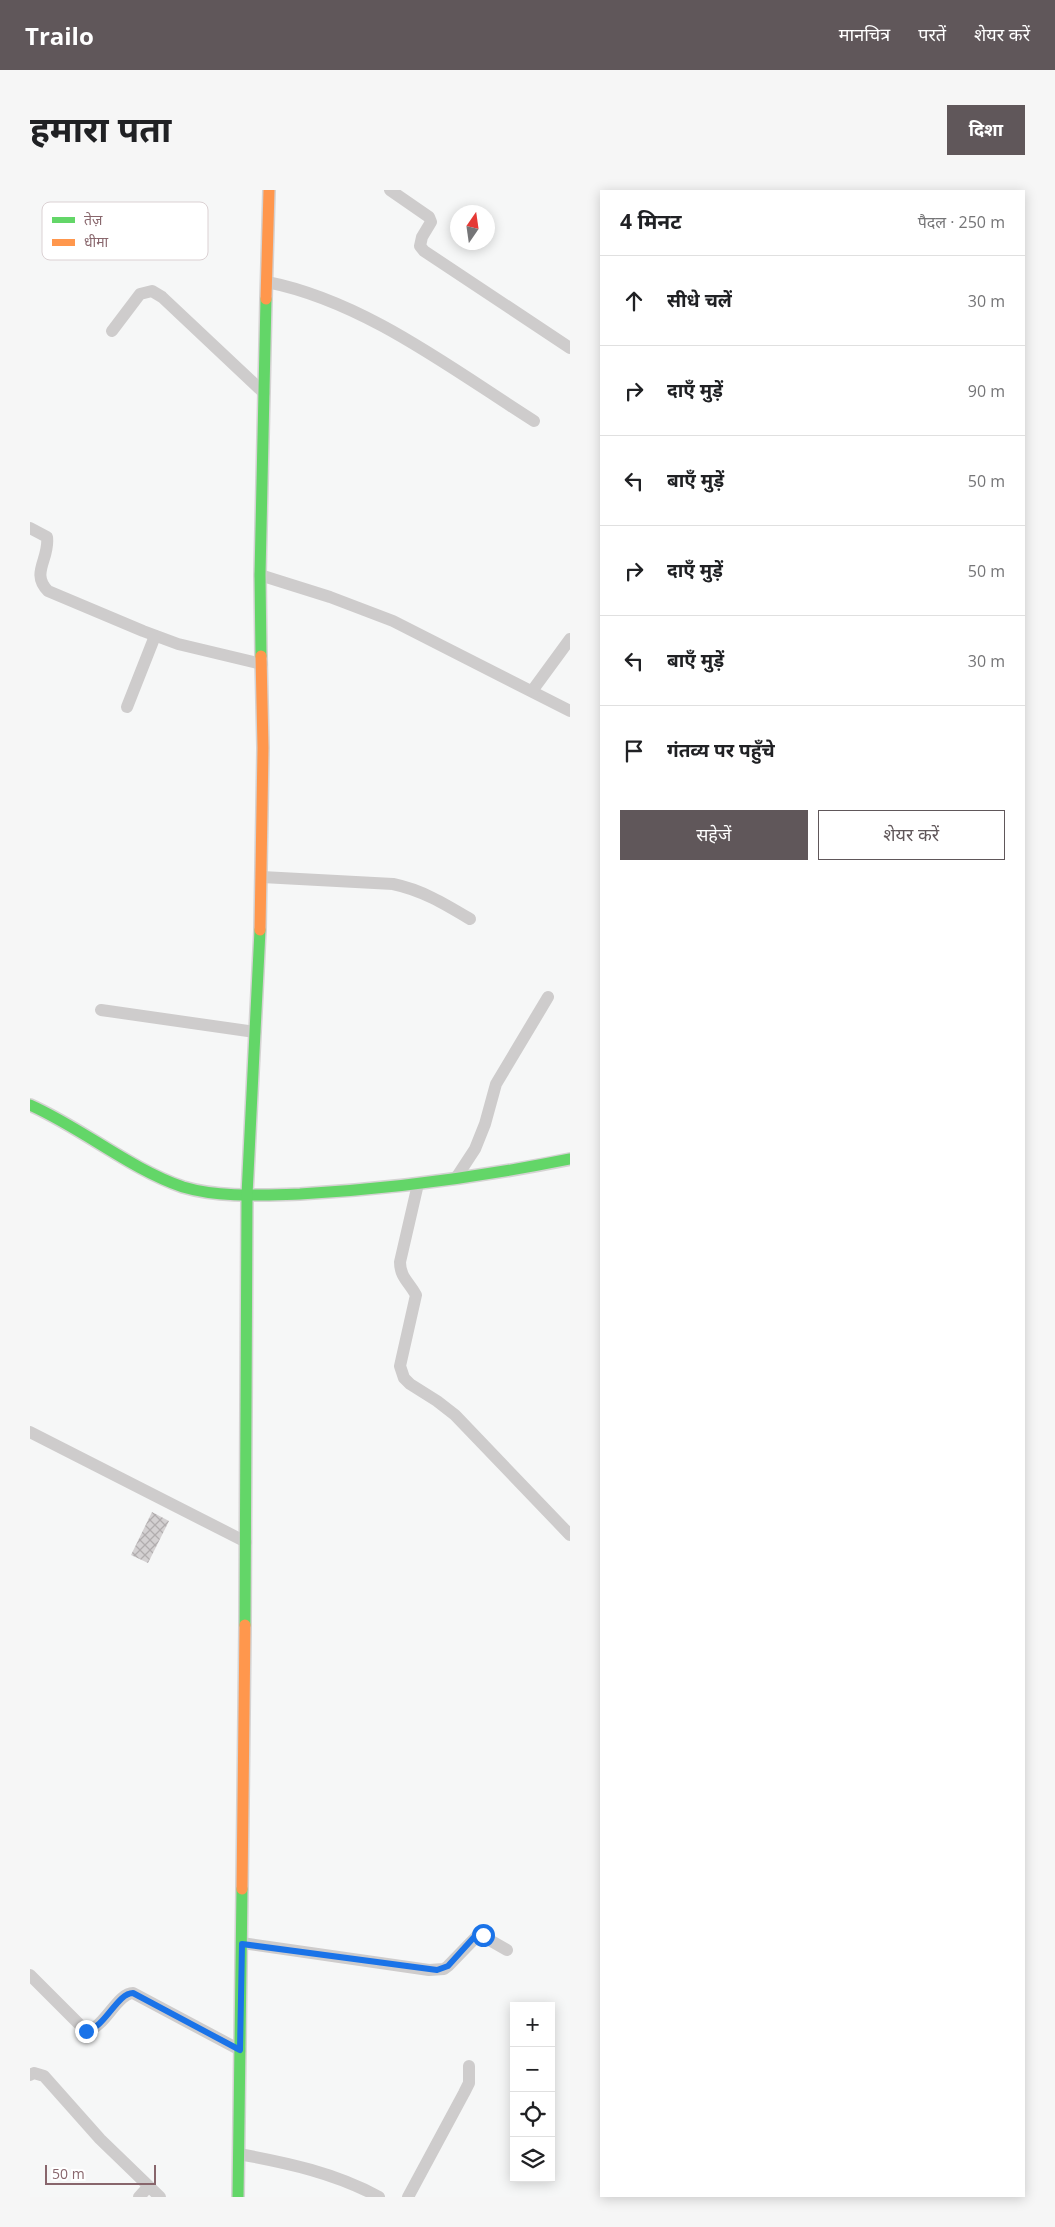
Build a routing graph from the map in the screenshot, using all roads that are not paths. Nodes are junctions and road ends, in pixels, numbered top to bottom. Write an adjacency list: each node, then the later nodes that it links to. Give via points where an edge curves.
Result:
1 (268, 190): 3 (street)
2 (390, 190): 5 (street, via 429,216 431,222 420,242 424,251)
3 (267, 282): 6 (street); 7 (street, via 289,287 376,324)
4 (112, 331): 6 (street, via 140,294 152,291)
5 (570, 348)
6 (264, 393): 9 (street)
7 (534, 421)
8 (30, 528): 10 (street, via 47,537 48,544 38,576 48,591)
9 (260, 575): 12 (street); 13 (street, via 393,621)
10 (155, 636): 12 (street); 14 (street)
11 (570, 639): 13 (street)
12 (262, 664): 16 (street)
13 (532, 691): 15 (street)
14 (126, 707)
15 (570, 711)
16 (262, 877): 17 (street, via 393,884 430,896); 20 (street)
17 (470, 918)
18 (548, 997): 23 (street, via 496,1084 475,1149)
19 (102, 1010): 20 (street)
20 (255, 1032): 25 (street)
21 (30, 1105): 25 (street, via 174,1183 199,1190)
22 (570, 1159): 23 (street)
23 (456, 1178): 24 (street)
24 (418, 1184): 25 (street, via 340,1192); 27 (street, via 400,1262 403,1278 416,1295 401,1372 410,1384 437,1401 474,1433)
25 (247, 1195): 28 (street)
26 (30, 1432): 28 (street)
27 (570, 1535)
28 (246, 1542): 29 (street)
29 (242, 1944): 30 (street, via 429,1970 444,1969 479,1934); 32 (street)
30 (507, 1950)
31 (30, 1975): 32 (street, via 86,2031 94,2029 126,1996 133,1993)
32 (240, 2050): 35 (street)
33 (469, 2066): 41 (street, via 469,2083)
34 (30, 2075): 36 (street, via 44,2076)
35 (239, 2154): 39 (street); 40 (street, via 323,2173)
36 (148, 2187): 37 (street); 38 (street)
37 (139, 2197)
38 (160, 2197)
39 (238, 2197)
40 (379, 2197)
41 (408, 2197)

